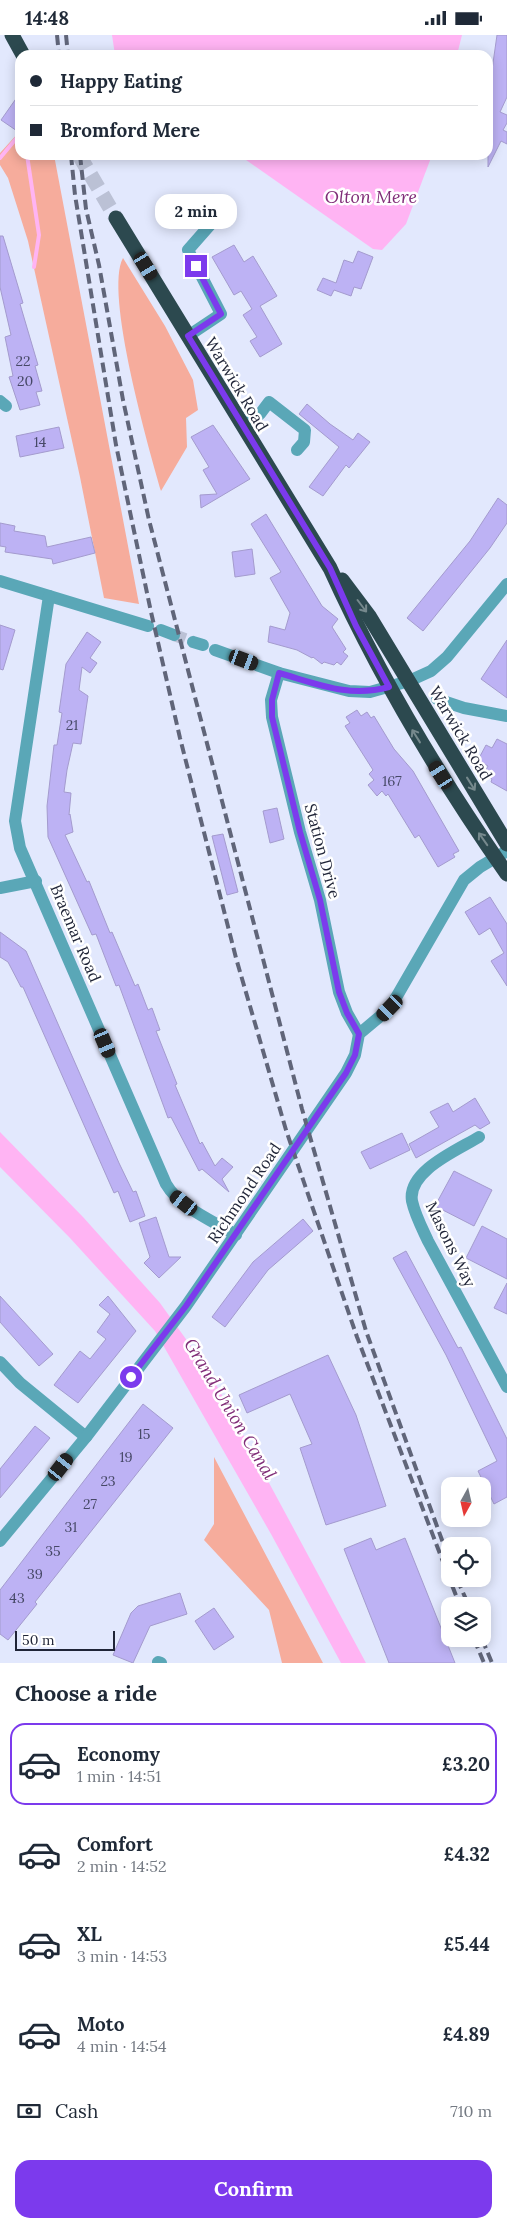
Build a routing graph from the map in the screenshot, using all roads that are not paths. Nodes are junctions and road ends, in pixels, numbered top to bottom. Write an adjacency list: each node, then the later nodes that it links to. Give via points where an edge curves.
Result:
1 (12, 35): 2 (highway)
2 (21, 50)
3 (217, 217): 5 (street, via 188,249 221,314)
4 (116, 218): 5 (highway, Warwick Road)
5 (188, 336): 6 (highway, Warwick Road)
6 (240, 423): 7 (street, via 260,414 269,402 304,430 304,441); 8 (highway, Warwick Road)
7 (297, 449)
8 (330, 568): 17 (highway, Warwick Road, one-way to 17, via 369,616); 18 (highway, Warwick Road)
9 (0, 581): 11 (street)
10 (507, 584): 17 (street, via 447,657 426,674)
11 (49, 596): 12 (street); 24 (street, Braemar Road, via 15,821 20,848)
12 (148, 626)
13 (161, 631): 14 (street)
14 (174, 635)
15 (203, 646): 16 (street)
16 (279, 673): 18 (street, via 349,691 370,692); 26 (street, Station Drive, via 272,700 272,717 320,900 339,992)
17 (409, 681): 18 (street); 21 (highway, Warwick Road, one-way to 21)
18 (389, 687): 22 (highway, Warwick Road, one-way to 18, via 412,729)
19 (437, 699): 20 (street)
20 (507, 716)
21 (507, 844)
22 (501, 854): 23 (highway, Warwick Road); 26 (street, via 464,879 390,1008)
23 (507, 874)
24 (36, 881): 25 (street); 28 (street, Braemar Road, via 166,1184 172,1194 184,1203)
25 (0, 889)
26 (359, 1034): 28 (street, Richmond Road, via 355,1055 346,1073)
27 (479, 1137): 30 (street, Masons Way, via 427,1168 412,1199 426,1237)
28 (236, 1235): 31 (street, Richmond Road)
29 (0, 1362): 31 (street, via 20,1383)
30 (507, 1387)
31 (86, 1437): 32 (street, Richmond Road)
32 (0, 1541)

